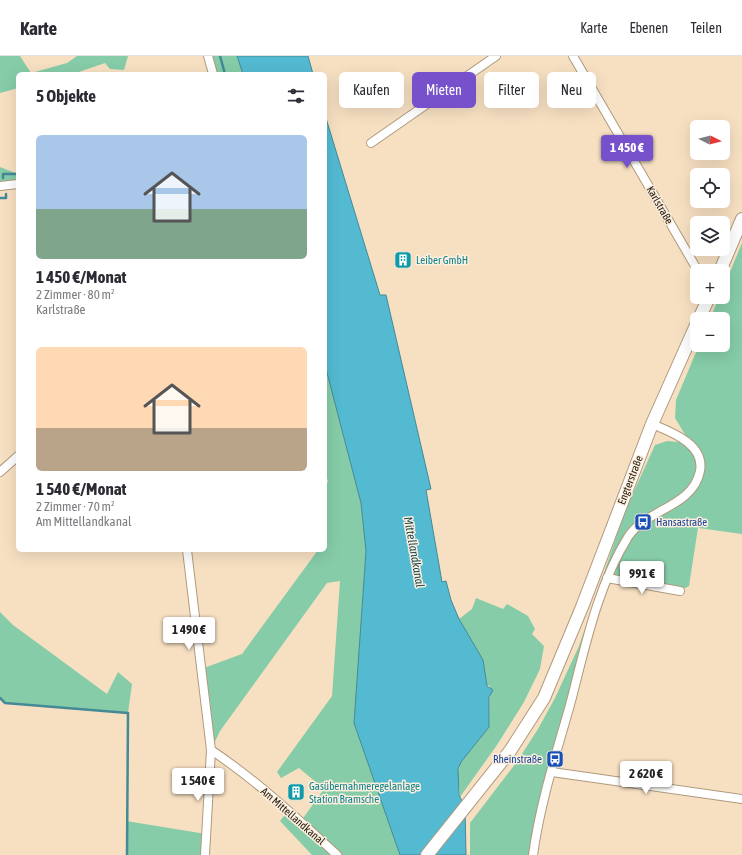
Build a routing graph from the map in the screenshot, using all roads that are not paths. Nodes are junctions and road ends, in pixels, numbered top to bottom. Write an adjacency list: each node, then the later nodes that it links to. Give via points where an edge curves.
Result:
1 (208, 56): 4 (street)
2 (496, 56): 5 (street)
3 (573, 56): 9 (street, Karlstraße)
4 (212, 72)
5 (371, 144)
6 (16, 184): 7 (street)
7 (0, 186)
8 (742, 219): 10 (main road)
9 (694, 264)
10 (723, 264)
11 (690, 339): 12 (main road, Engterstraße)
12 (652, 424): 16 (street, via 690,443 698,456 700,470 684,498 643,522 629,535); 23 (main road, Engterstraße, via 544,698 523,733)
13 (16, 458): 14 (street)
14 (0, 472)
15 (187, 552): 18 (street)
16 (606, 578): 17 (street); 19 (street)
17 (680, 591)
18 (211, 750): 21 (street); 22 (street, Am Mittellandkanal, via 233,764)
19 (552, 772): 20 (street); 24 (street)
20 (742, 799)
21 (205, 855)
22 (337, 855)
23 (427, 855)
24 (534, 855)

